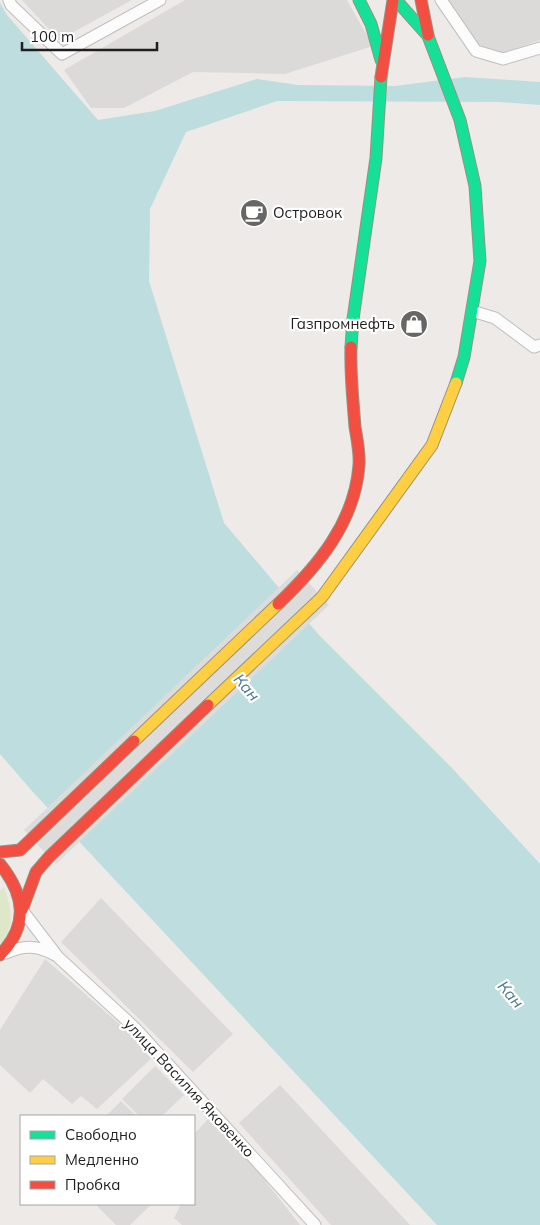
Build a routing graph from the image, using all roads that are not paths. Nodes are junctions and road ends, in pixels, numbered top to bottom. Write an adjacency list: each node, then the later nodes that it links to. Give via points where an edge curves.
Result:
1 (8, 0): 7 (street, via 62,54)
2 (160, 0): 7 (street)
3 (359, 0): 10 (main road, via 371,24)
4 (394, 0): 8 (main road); 10 (main road)
5 (421, 0): 8 (main road)
6 (441, 0): 9 (street, via 476,51 503,59)
7 (146, 3)
8 (428, 36): 11 (main road, via 460,120 475,186 480,261)
9 (540, 48)
10 (382, 66): 13 (main road, via 380,126 353,319 350,374 359,464 353,499 343,526 305,579 32,839 20,850)
11 (472, 311): 12 (street, via 495,318 534,347); 15 (main road, via 454,391 432,445 322,597 49,857 36,872)
12 (540, 345)
13 (0, 852)
14 (0, 864): 15 (main road, via 19,894)
15 (22, 910): 16 (main road, via 16,937); 17 (street)
16 (0, 955): 17 (street, via 20,947 41,947)
17 (58, 957): 18 (street, улица Василия Яковенко, via 134,1026)
18 (316, 1225)

